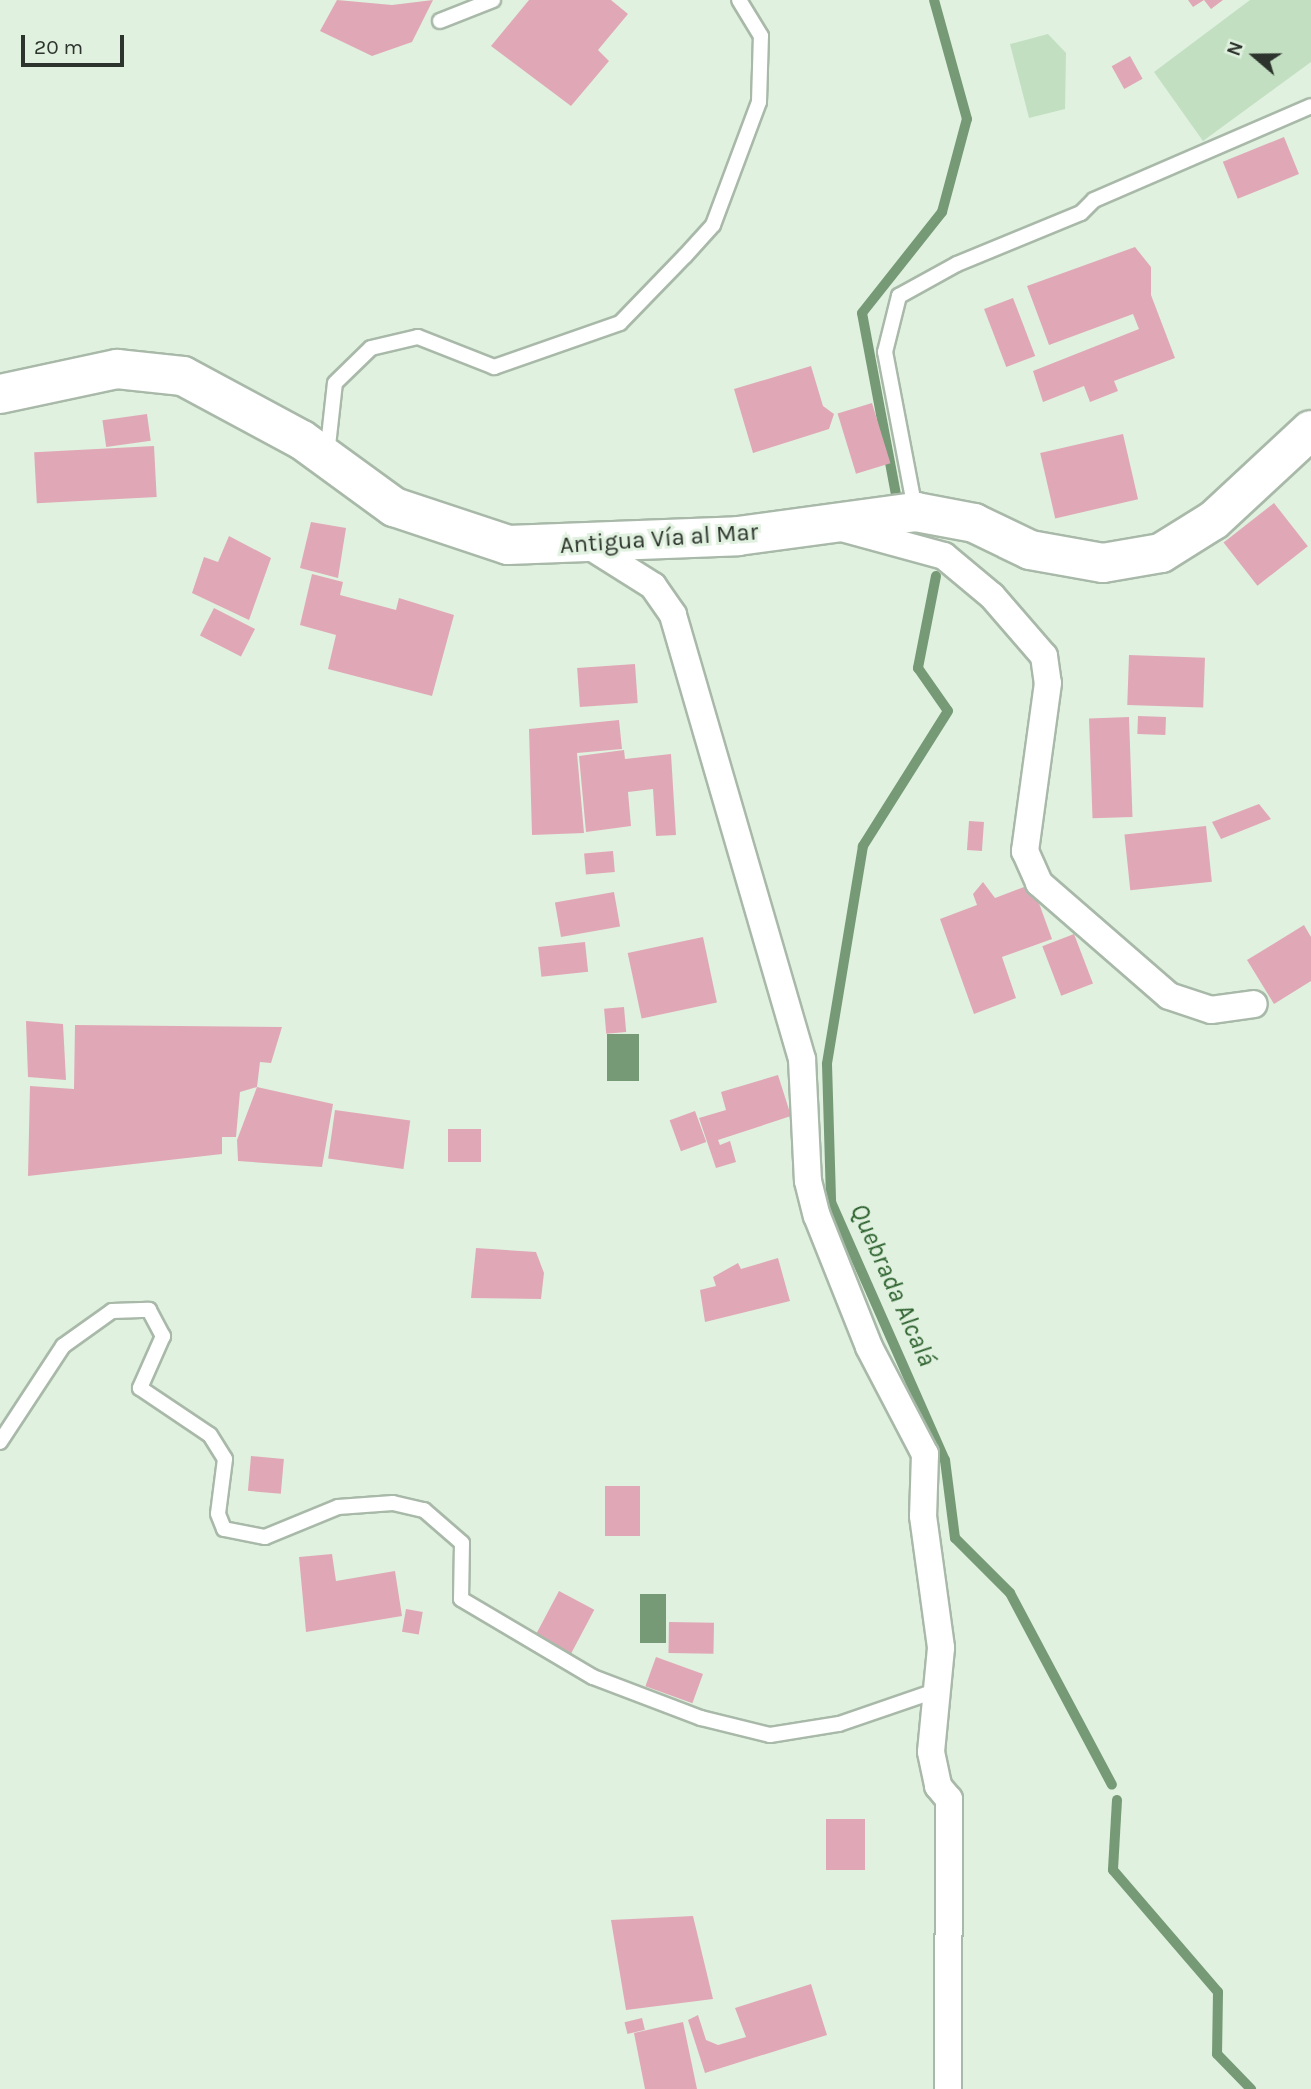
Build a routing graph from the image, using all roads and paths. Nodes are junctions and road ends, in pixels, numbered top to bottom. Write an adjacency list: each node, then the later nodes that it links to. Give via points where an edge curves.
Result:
1 (493, 0): 3 (lane)
2 (739, 0): 7 (lane, via 761,36 764,71 740,162 713,225 620,323 494,367 418,337 371,348 335,383)
3 (440, 21)
4 (1311, 106): 8 (lane, via 1094,200 1081,213 957,264 899,296 885,352)
5 (0, 394): 7 (main road, Antigua Vía al Mar, via 117,369 183,376 246,405)
6 (1311, 430): 8 (main road, Antigua Vía al Mar, via 1214,520 1161,553 1103,564 1030,550 974,523)
7 (326, 463): 10 (main road, Antigua Vía al Mar, via 394,507 458,533 508,545)
8 (916, 512): 9 (main road, Antigua Vía al Mar)
9 (830, 525): 10 (main road, Antigua Vía al Mar); 11 (street, via 944,556 992,596 1044,656 1048,683 1025,851 1039,883 1169,996 1211,1010)
10 (588, 545): 13 (street, via 653,586 687,651 802,1059 808,1181 817,1216 869,1347 925,1454 923,1516 941,1648)
11 (1254, 1004)
12 (0, 1442): 13 (lane, via 63,1346 111,1311 149,1310 163,1336 140,1388 210,1434 225,1459 218,1514 223,1529 265,1537 338,1507 393,1503 424,1510 462,1543 461,1599 593,1677 701,1718 771,1735 839,1724)
13 (935, 1691): 14 (street, via 930,1752 938,1786 949,1799)
14 (948, 2089)

